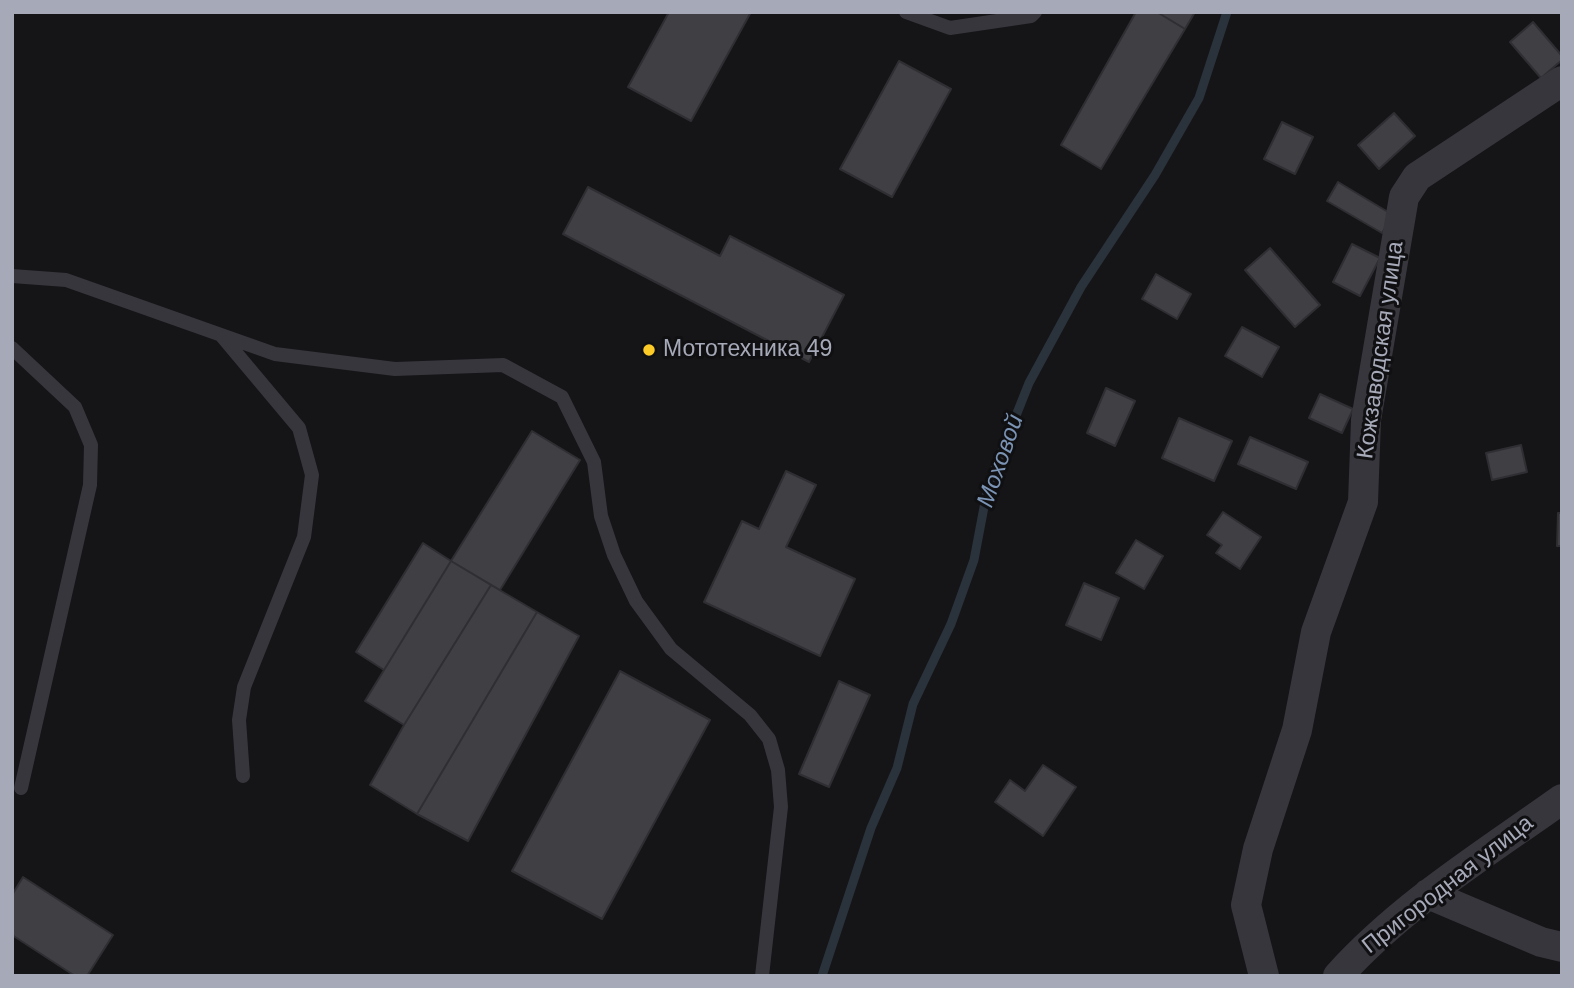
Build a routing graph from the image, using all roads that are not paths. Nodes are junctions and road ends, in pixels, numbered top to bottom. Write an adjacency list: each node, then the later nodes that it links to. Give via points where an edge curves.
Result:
1 (906, 12): 2 (lane, via 950,28)
2 (1035, 12)
3 (1562, 81): 13 (street, Кожзаводская улица, via 1417,177 1404,197 1366,420 1363,502 1316,632 1297,730 1258,849 1246,905)
4 (12, 276): 5 (lane, via 66,280)
5 (220, 334): 7 (lane, via 299,428 312,475 304,537 244,687 239,720); 12 (lane, via 275,354 396,369 503,365 562,397 594,462 601,516 636,601 671,649 750,715 769,739 781,807)
6 (12, 348): 8 (lane, via 75,407 91,445 90,485)
7 (243, 776)
8 (21, 788)
9 (1562, 799): 10 (street, Пригородная улица)
10 (1429, 894): 11 (street); 14 (street, Пригородная улица)
11 (1562, 947)
12 (761, 976)
13 (1264, 976)
14 (1338, 976)

